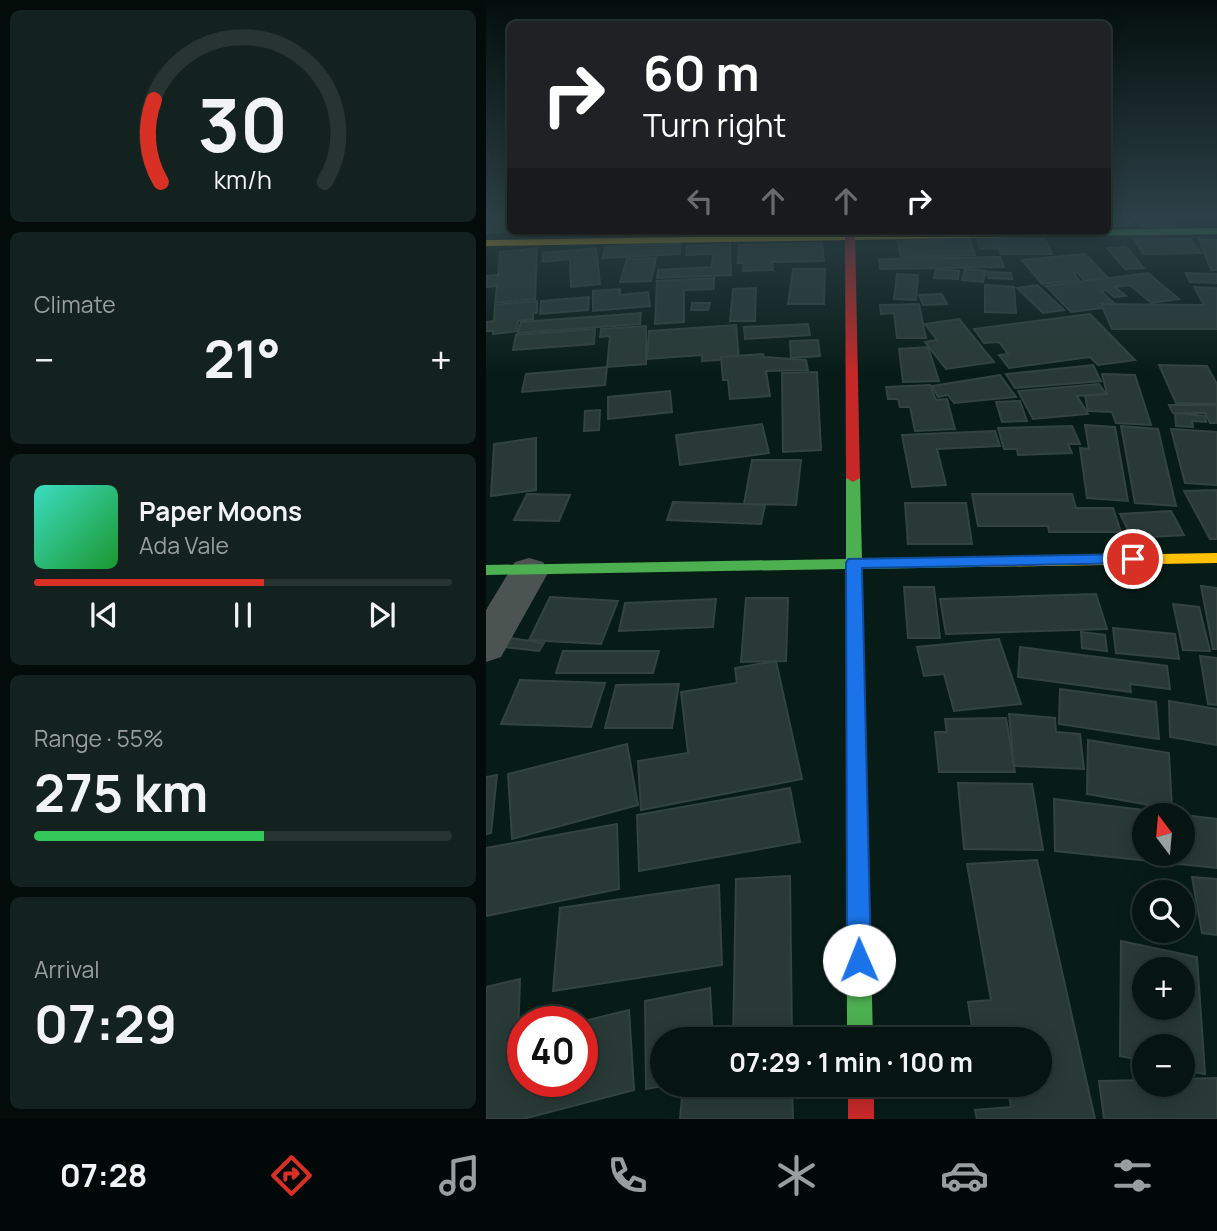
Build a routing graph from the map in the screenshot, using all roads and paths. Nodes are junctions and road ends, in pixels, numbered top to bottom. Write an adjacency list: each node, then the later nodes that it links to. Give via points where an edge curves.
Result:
1 (850, 268): 3 (street)
2 (1216, 558): 3 (street)
3 (854, 563): 5 (street); 7 (street)
4 (486, 570): 5 (street)
5 (529, 571): 6 (street)
6 (486, 646)
7 (860, 1027)
8 (861, 1097): 9 (street)
9 (861, 1119)

